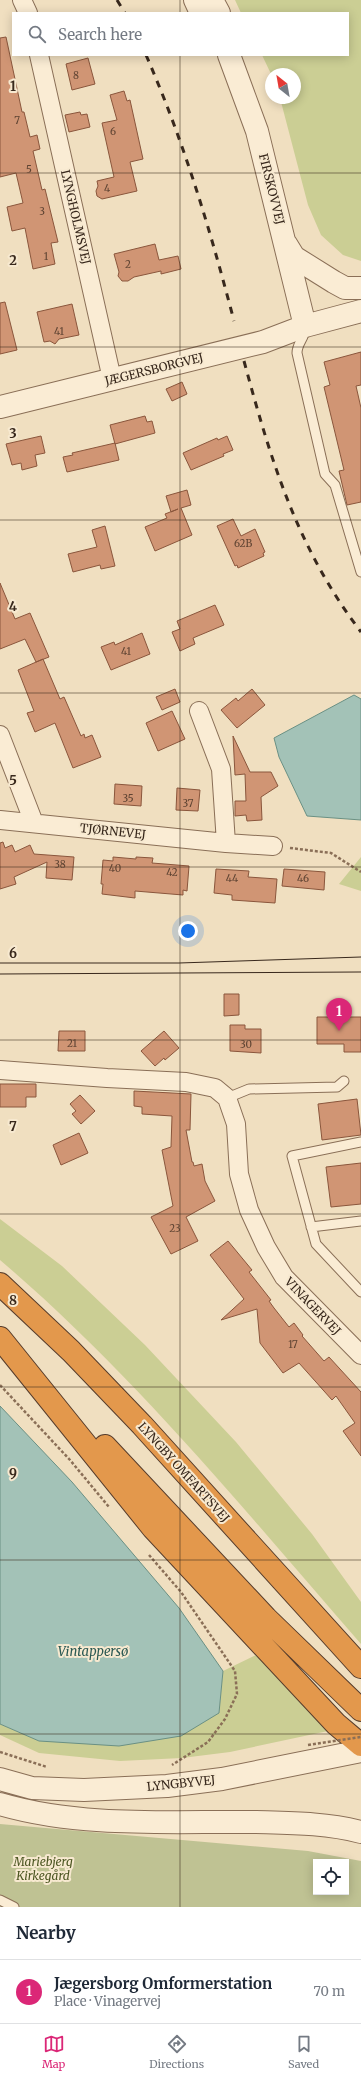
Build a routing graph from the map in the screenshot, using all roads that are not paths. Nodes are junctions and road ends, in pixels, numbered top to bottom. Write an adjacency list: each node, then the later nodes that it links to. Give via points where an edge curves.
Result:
1 (22, 0): 4 (street)
2 (195, 0): 5 (street)
3 (212, 0): 6 (street)
4 (28, 12)
5 (201, 12)
6 (218, 12)
7 (39, 56): 13 (street, LYNGHOLMSVEJ)
8 (229, 56): 9 (street, FIRSKOVVEJ, via 257,132)
9 (286, 244): 10 (street, via 294,257 334,282 345,288); 12 (street, FIRSKOVVEJ)
10 (361, 288)
11 (361, 311): 12 (street, JÆGERSBORGVEJ)
12 (305, 326): 13 (street, JÆGERSBORGVEJ, via 263,342); 16 (lane, via 297,353 325,474 335,484)
13 (111, 373): 14 (street, JÆGERSBORGVEJ); 15 (street, JÆGERSBORGVEJ)
14 (0, 394)
15 (0, 407)
16 (361, 572)
17 (199, 711): 21 (street, via 221,769)
18 (0, 735): 20 (street)
19 (0, 820): 20 (street, TJØRNEVEJ)
20 (34, 823): 21 (street, TJØRNEVEJ)
21 (226, 843): 22 (street, TJØRNEVEJ)
22 (273, 846)
23 (0, 1070): 25 (street, via 186,1082 215,1088)
24 (344, 1082): 25 (lane, via 337,1088 249,1089)
25 (227, 1098): 32 (street, VINAGERVEJ, via 236,1124 239,1174 249,1210 266,1247 284,1277)
26 (361, 1142): 28 (lane, via 292,1156)
27 (361, 1221): 28 (lane)
28 (311, 1227): 30 (lane, via 316,1244)
29 (0, 1284): 33 (highway, LYNGBY OMFARTSVEJ, via 71,1351 142,1425)
30 (361, 1292)
31 (0, 1336): 34 (highway, via 261,1612); 35 (highway, via 153,1528 336,1724)
32 (361, 1355)
33 (361, 1667)
34 (361, 1710)
35 (361, 1745)
36 (361, 1751): 37 (street, LYNGBYVEJ, via 306,1751 222,1779 167,1786 69,1790 32,1788)
37 (0, 1779)
38 (0, 1804): 39 (street, via 57,1816 114,1821 299,1823)
39 (361, 1832)
40 (0, 1900): 41 (lane)
41 (14, 1907)

